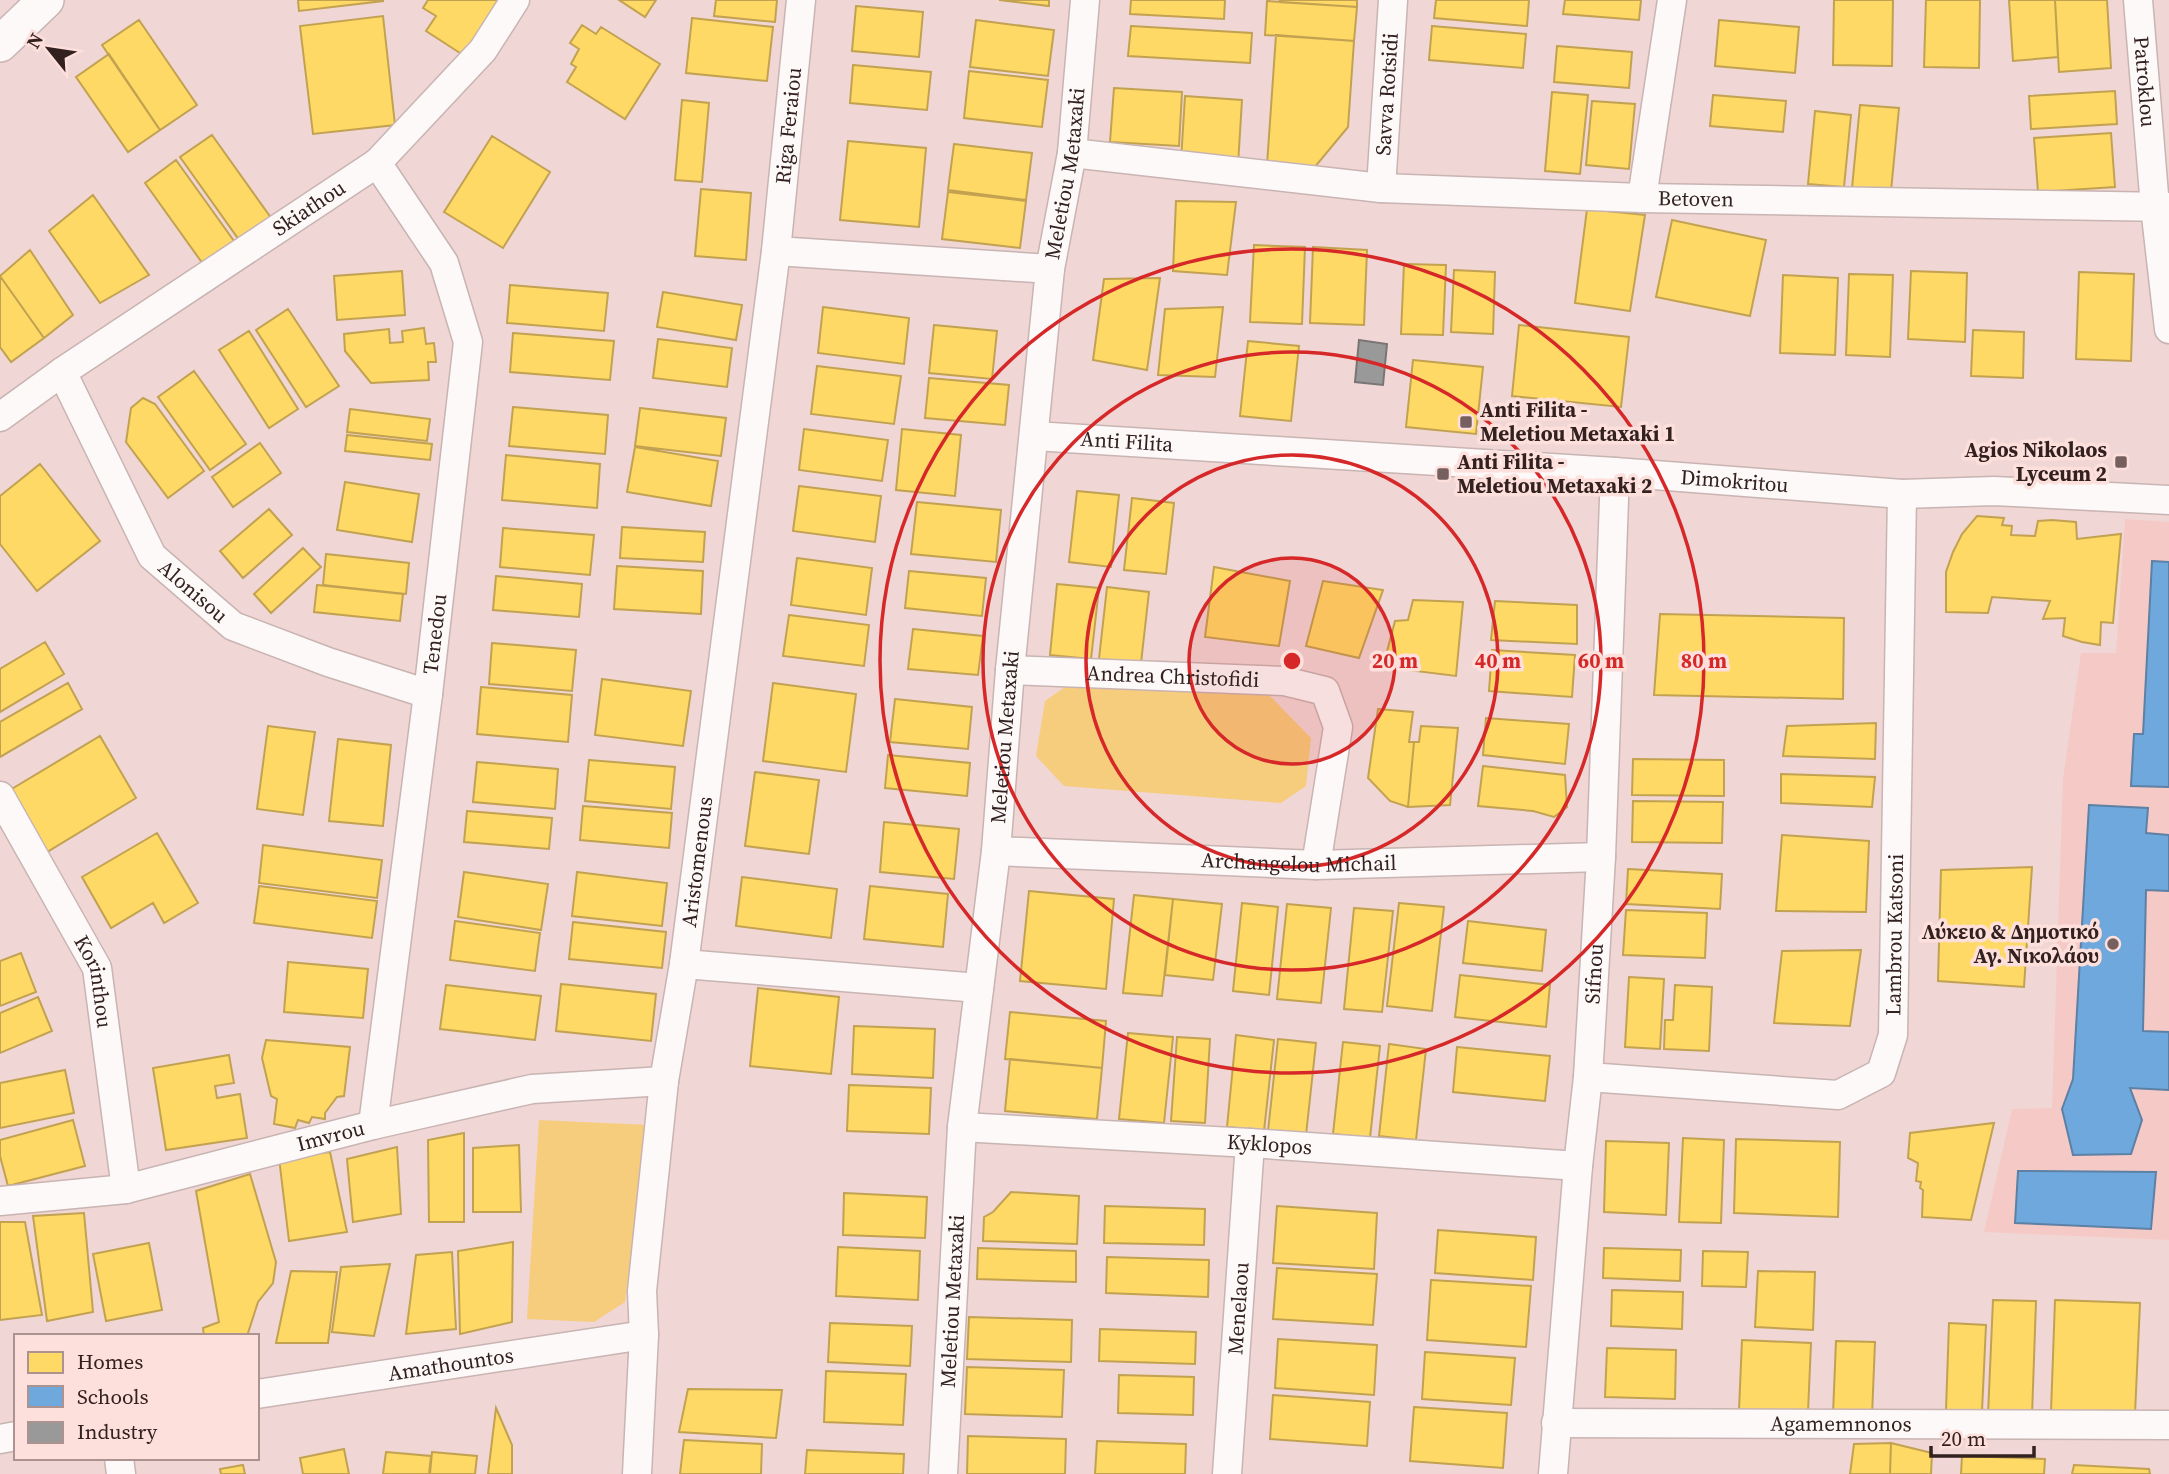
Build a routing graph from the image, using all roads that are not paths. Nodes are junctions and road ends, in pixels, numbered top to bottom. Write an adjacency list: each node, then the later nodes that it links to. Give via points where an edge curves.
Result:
1 (46, 0): 8 (street)
2 (514, 0): 10 (street, Skiathou, via 483,50)
3 (801, 0): 14 (street, Riga Feraiou)
4 (1085, 0): 9 (street, Meletiou Metaxaki)
5 (1393, 0): 11 (street, Savva Rotsidi)
6 (1672, 0): 12 (street)
7 (2138, 0): 13 (street, Patroklou)
8 (0, 44)
9 (1072, 153): 11 (street, Betoven); 15 (street, Meletiou Metaxaki)
10 (377, 163): 17 (street, Skiathou); 25 (street, Tenedou, via 444,263 468,342)
11 (1381, 188): 12 (street, Betoven)
12 (1642, 198): 13 (street, Betoven)
13 (2162, 207): 16 (street, Patroklou)
14 (776, 251): 15 (street); 30 (street, Aristomenous)
15 (1050, 269): 19 (street, Meletiou Metaxaki)
16 (2169, 329)
17 (62, 372): 18 (street, Skiathou); 25 (street, Alonisou, via 152,556 233,626)
18 (0, 417)
19 (1034, 436): 20 (street, Anti Filita); 24 (street, Meletiou Metaxaki)
20 (1218, 447): 21 (street, Dimokritou)
21 (1615, 472): 22 (street, Dimokritou); 28 (street, Sifnou)
22 (1902, 494): 23 (street, Dimokritou, via 1994,491); 32 (street, Lambrou Katsoni, via 1893,1035 1881,1073 1838,1095)
23 (2169, 500)
24 (1010, 670): 27 (street, Meletiou Metaxaki); 29 (street, Andrea Christofidi, via 1284,681 1325,691 1338,727)
25 (428, 694): 34 (street, Tenedou)
26 (0, 796): 38 (street, Korinthou, via 97,968)
27 (996, 851): 29 (street, Archangelou Michail); 31 (street, Meletiou Metaxaki)
28 (1601, 857): 29 (street, Archangelou Michail); 32 (street, Sifnou)
29 (1317, 865)
30 (684, 964): 31 (street); 33 (street, Aristomenous)
31 (979, 988): 35 (street, Meletiou Metaxaki)
32 (1588, 1077): 37 (street, Sifnou)
33 (664, 1082): 34 (street, Imvrou, via 532,1090); 40 (street, Aristomenous, via 642,1291)
34 (373, 1125): 38 (street, Imvrou)
35 (962, 1127): 36 (street, Kyklopos); 45 (street, Meletiou Metaxaki)
36 (1250, 1143): 37 (street, Kyklopos); 46 (street, Menelaou)
37 (1578, 1166): 42 (street, Sifnou)
38 (126, 1189): 39 (street, Imvrou)
39 (0, 1201)
40 (644, 1335): 41 (street, Amathountos); 44 (street, Aristomenous)
41 (259, 1394)
42 (1556, 1423): 43 (street, Agamemnonos); 47 (street, Sifnou)
43 (2169, 1425)
44 (637, 1474)
45 (943, 1474)
46 (1227, 1474)
47 (1553, 1474)

